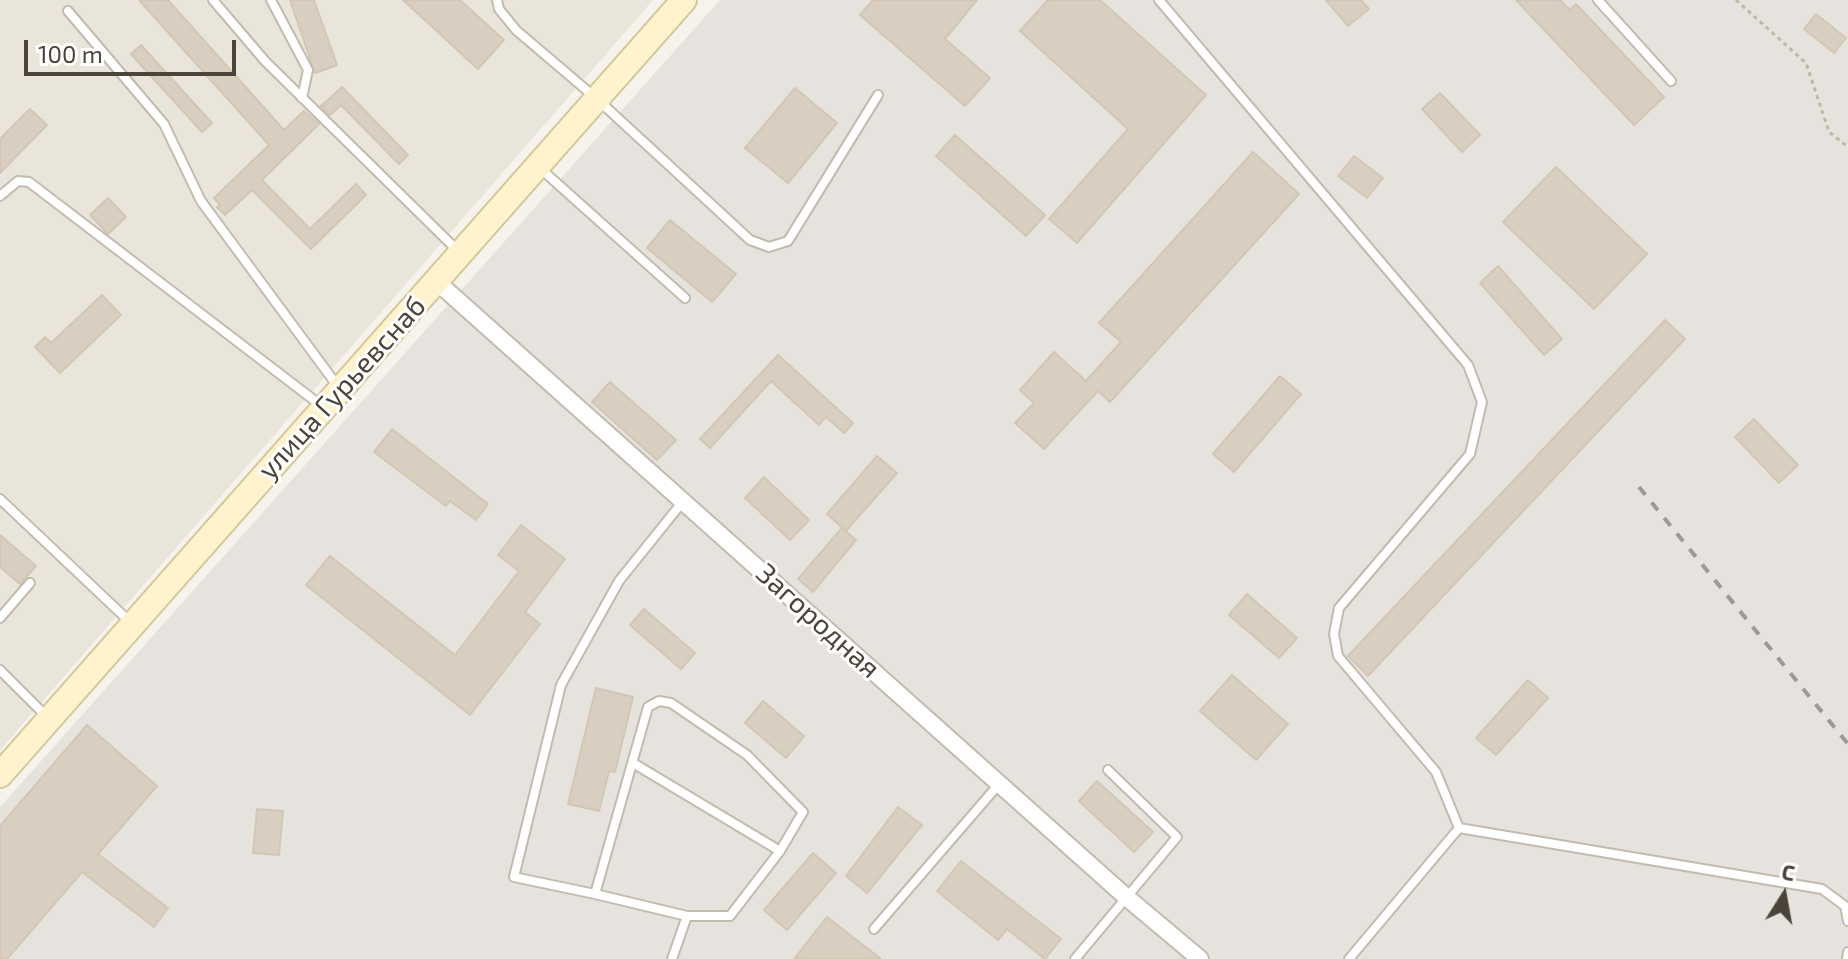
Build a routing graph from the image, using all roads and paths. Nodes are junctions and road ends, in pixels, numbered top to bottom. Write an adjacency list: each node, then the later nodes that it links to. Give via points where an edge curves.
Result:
1 (213, 0): 11 (lane)
2 (271, 0): 11 (lane, via 308,70)
3 (497, 0): 12 (lane, via 516,30)
4 (684, 0): 12 (street, улица Гурьевснаб)
5 (1159, 0): 32 (lane, via 1468,365 1482,402 1470,454 1339,608 1334,634 1338,656 1436,772)
6 (1598, 0): 9 (lane)
7 (1736, 0): 13 (path, via 1806,63 1829,132)
8 (68, 11): 19 (lane, via 164,124 201,201)
9 (1671, 81)
10 (878, 95): 12 (lane, via 788,241 769,247 750,240)
11 (302, 98): 16 (lane)
12 (597, 99): 14 (street, улица Гурьевснаб)
13 (1848, 147)
14 (538, 165): 16 (street, улица Гурьевснаб); 18 (lane)
15 (0, 196): 20 (lane, via 18,181 29,182)
16 (460, 253): 17 (street, улица Гурьевснаб)
17 (436, 281): 19 (street, улица Гурьевснаб); 22 (street, Загородная)
18 (685, 298)
19 (340, 388): 20 (street, улица Гурьевснаб)
20 (324, 407): 25 (street, улица Гурьевснаб)
21 (0, 499): 25 (lane)
22 (684, 500): 31 (street, Загородная); 34 (lane, via 619,581 561,685 514,877)
23 (30, 583): 24 (lane)
24 (0, 618)
25 (133, 625): 27 (street, улица Гурьевснаб)
26 (0, 670): 27 (lane)
27 (50, 720): 30 (street, улица Гурьевснаб)
28 (633, 763): 33 (lane); 33 (lane, via 648,707 659,701 671,703 747,755 803,812); 34 (lane)
29 (1108, 770): 35 (lane, via 1177,837)
30 (0, 775)
31 (999, 784): 35 (street, Загородная); 38 (lane)
32 (1459, 828): 37 (lane, via 1822,889 1845,906); 43 (lane)
33 (780, 851): 36 (lane, via 730,916)
34 (595, 894): 36 (lane)
35 (1125, 896): 41 (lane); 42 (street, Загородная)
36 (687, 916): 40 (lane)
37 (1848, 921)
38 (874, 929)
39 (1848, 952): 44 (lane)
40 (672, 959)
41 (1075, 959)
42 (1200, 959)
43 (1349, 959)
44 (1847, 959)

